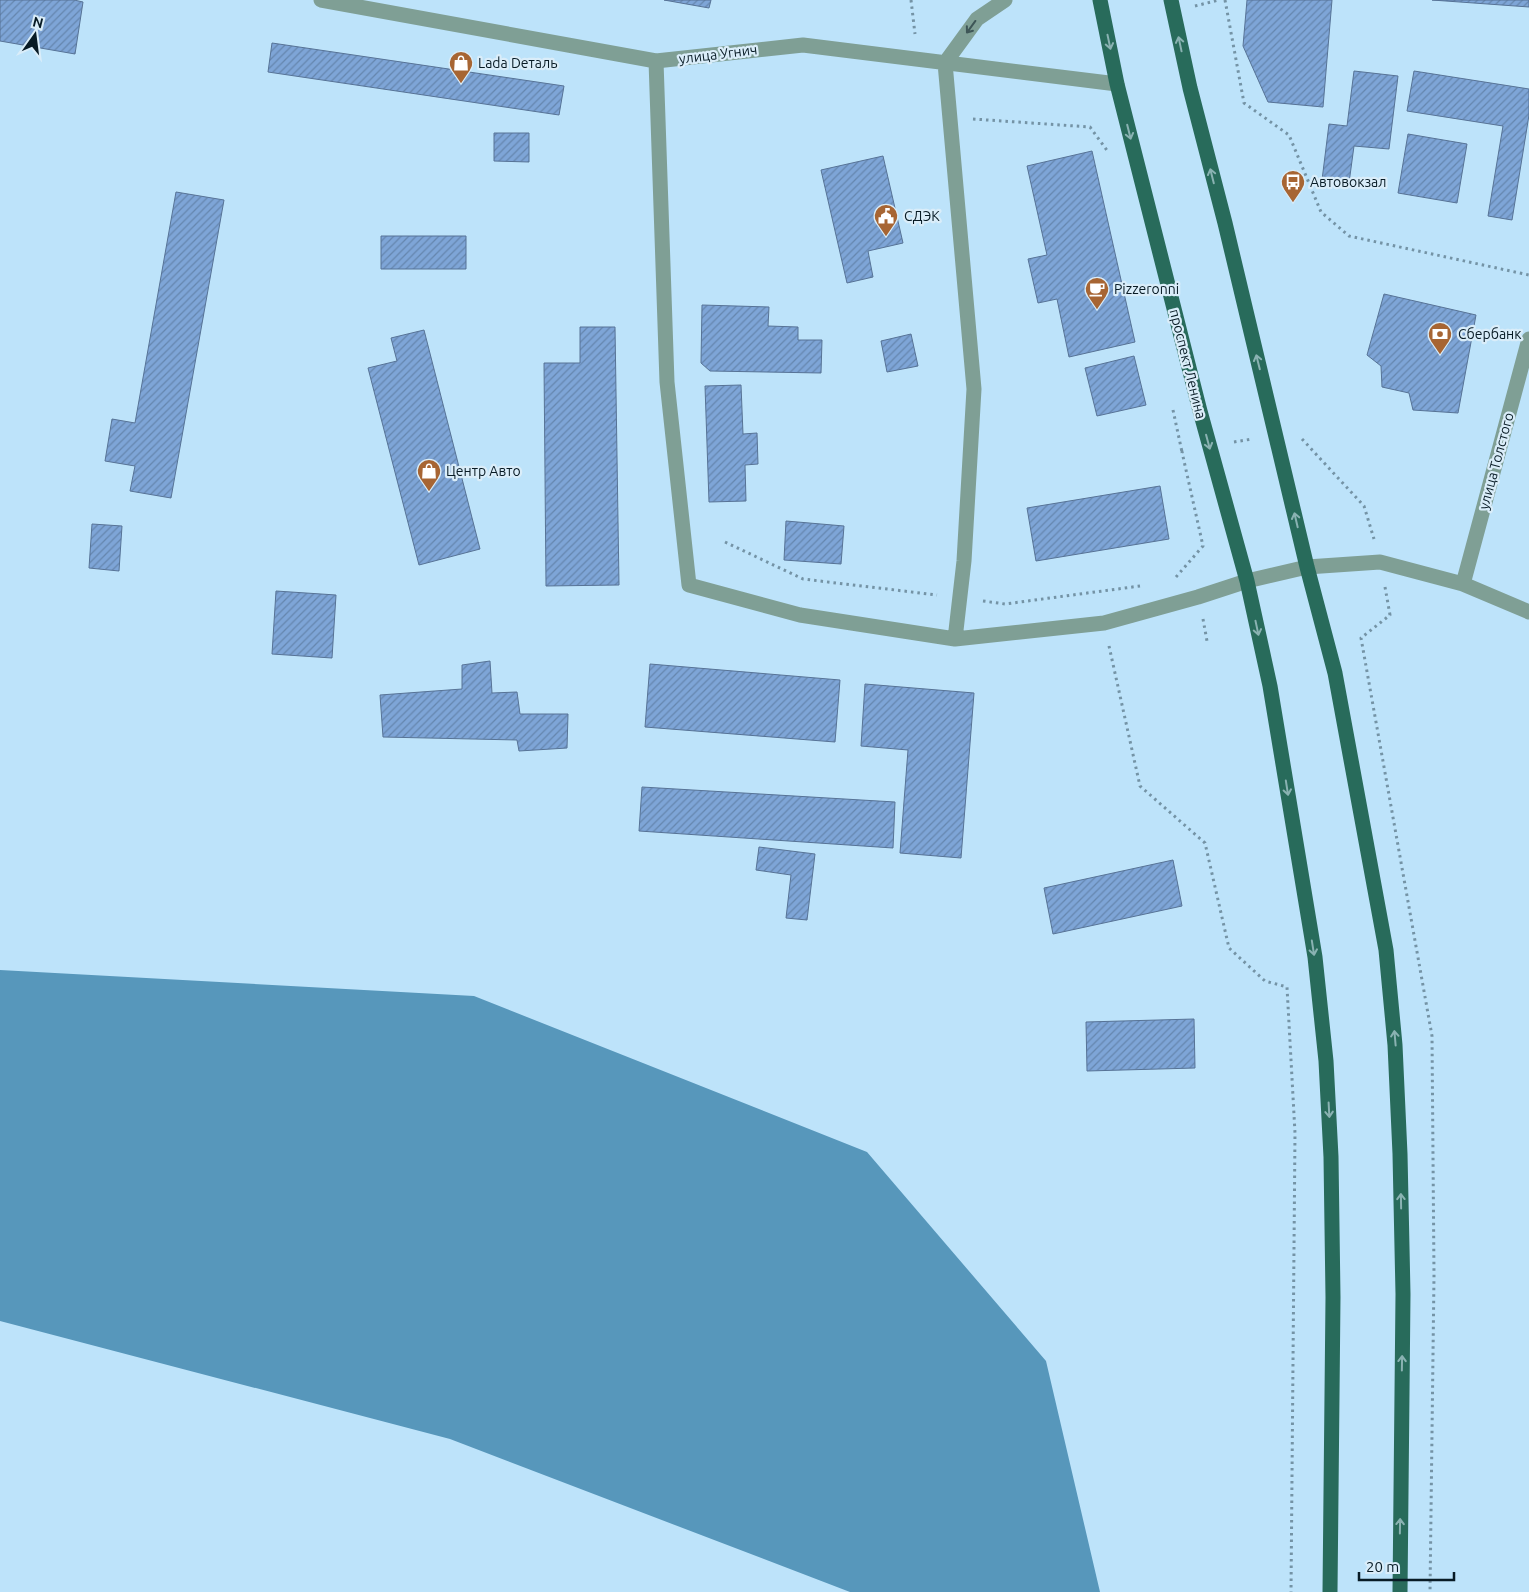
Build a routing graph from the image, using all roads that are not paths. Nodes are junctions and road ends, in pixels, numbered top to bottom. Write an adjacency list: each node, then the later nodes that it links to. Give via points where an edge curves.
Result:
1 (321, 0): 5 (street, улица Угнич)
2 (1006, 0): 6 (street, one-way to 6, via 977,19)
3 (1100, 0): 7 (main road, проспект Ленина, one-way to 7)
4 (1171, 0): 9 (main road, one-way to 4)
5 (656, 62): 6 (street, улица Угнич, via 803,44); 13 (street, via 667,382 689,585 800,615)
6 (945, 63): 7 (street, улица Угнич); 13 (street, via 974,389 964,561)
7 (1117, 84): 10 (main road, проспект Ленина, one-way to 10)
8 (1529, 339): 11 (street, улица Толстого)
9 (1308, 567): 10 (street); 11 (street, via 1380,562); 15 (main road, one-way to 9, via 1403,1294 1395,1045 1386,950 1339,692)
10 (1247, 580): 13 (street, via 1104,624); 14 (main road, проспект Ленина, one-way to 14, via 1270,686 1315,956 1326,1061 1333,1297)
11 (1463, 584): 12 (street)
12 (1529, 612)
13 (955, 639)
14 (1330, 1592)
15 (1400, 1592)

